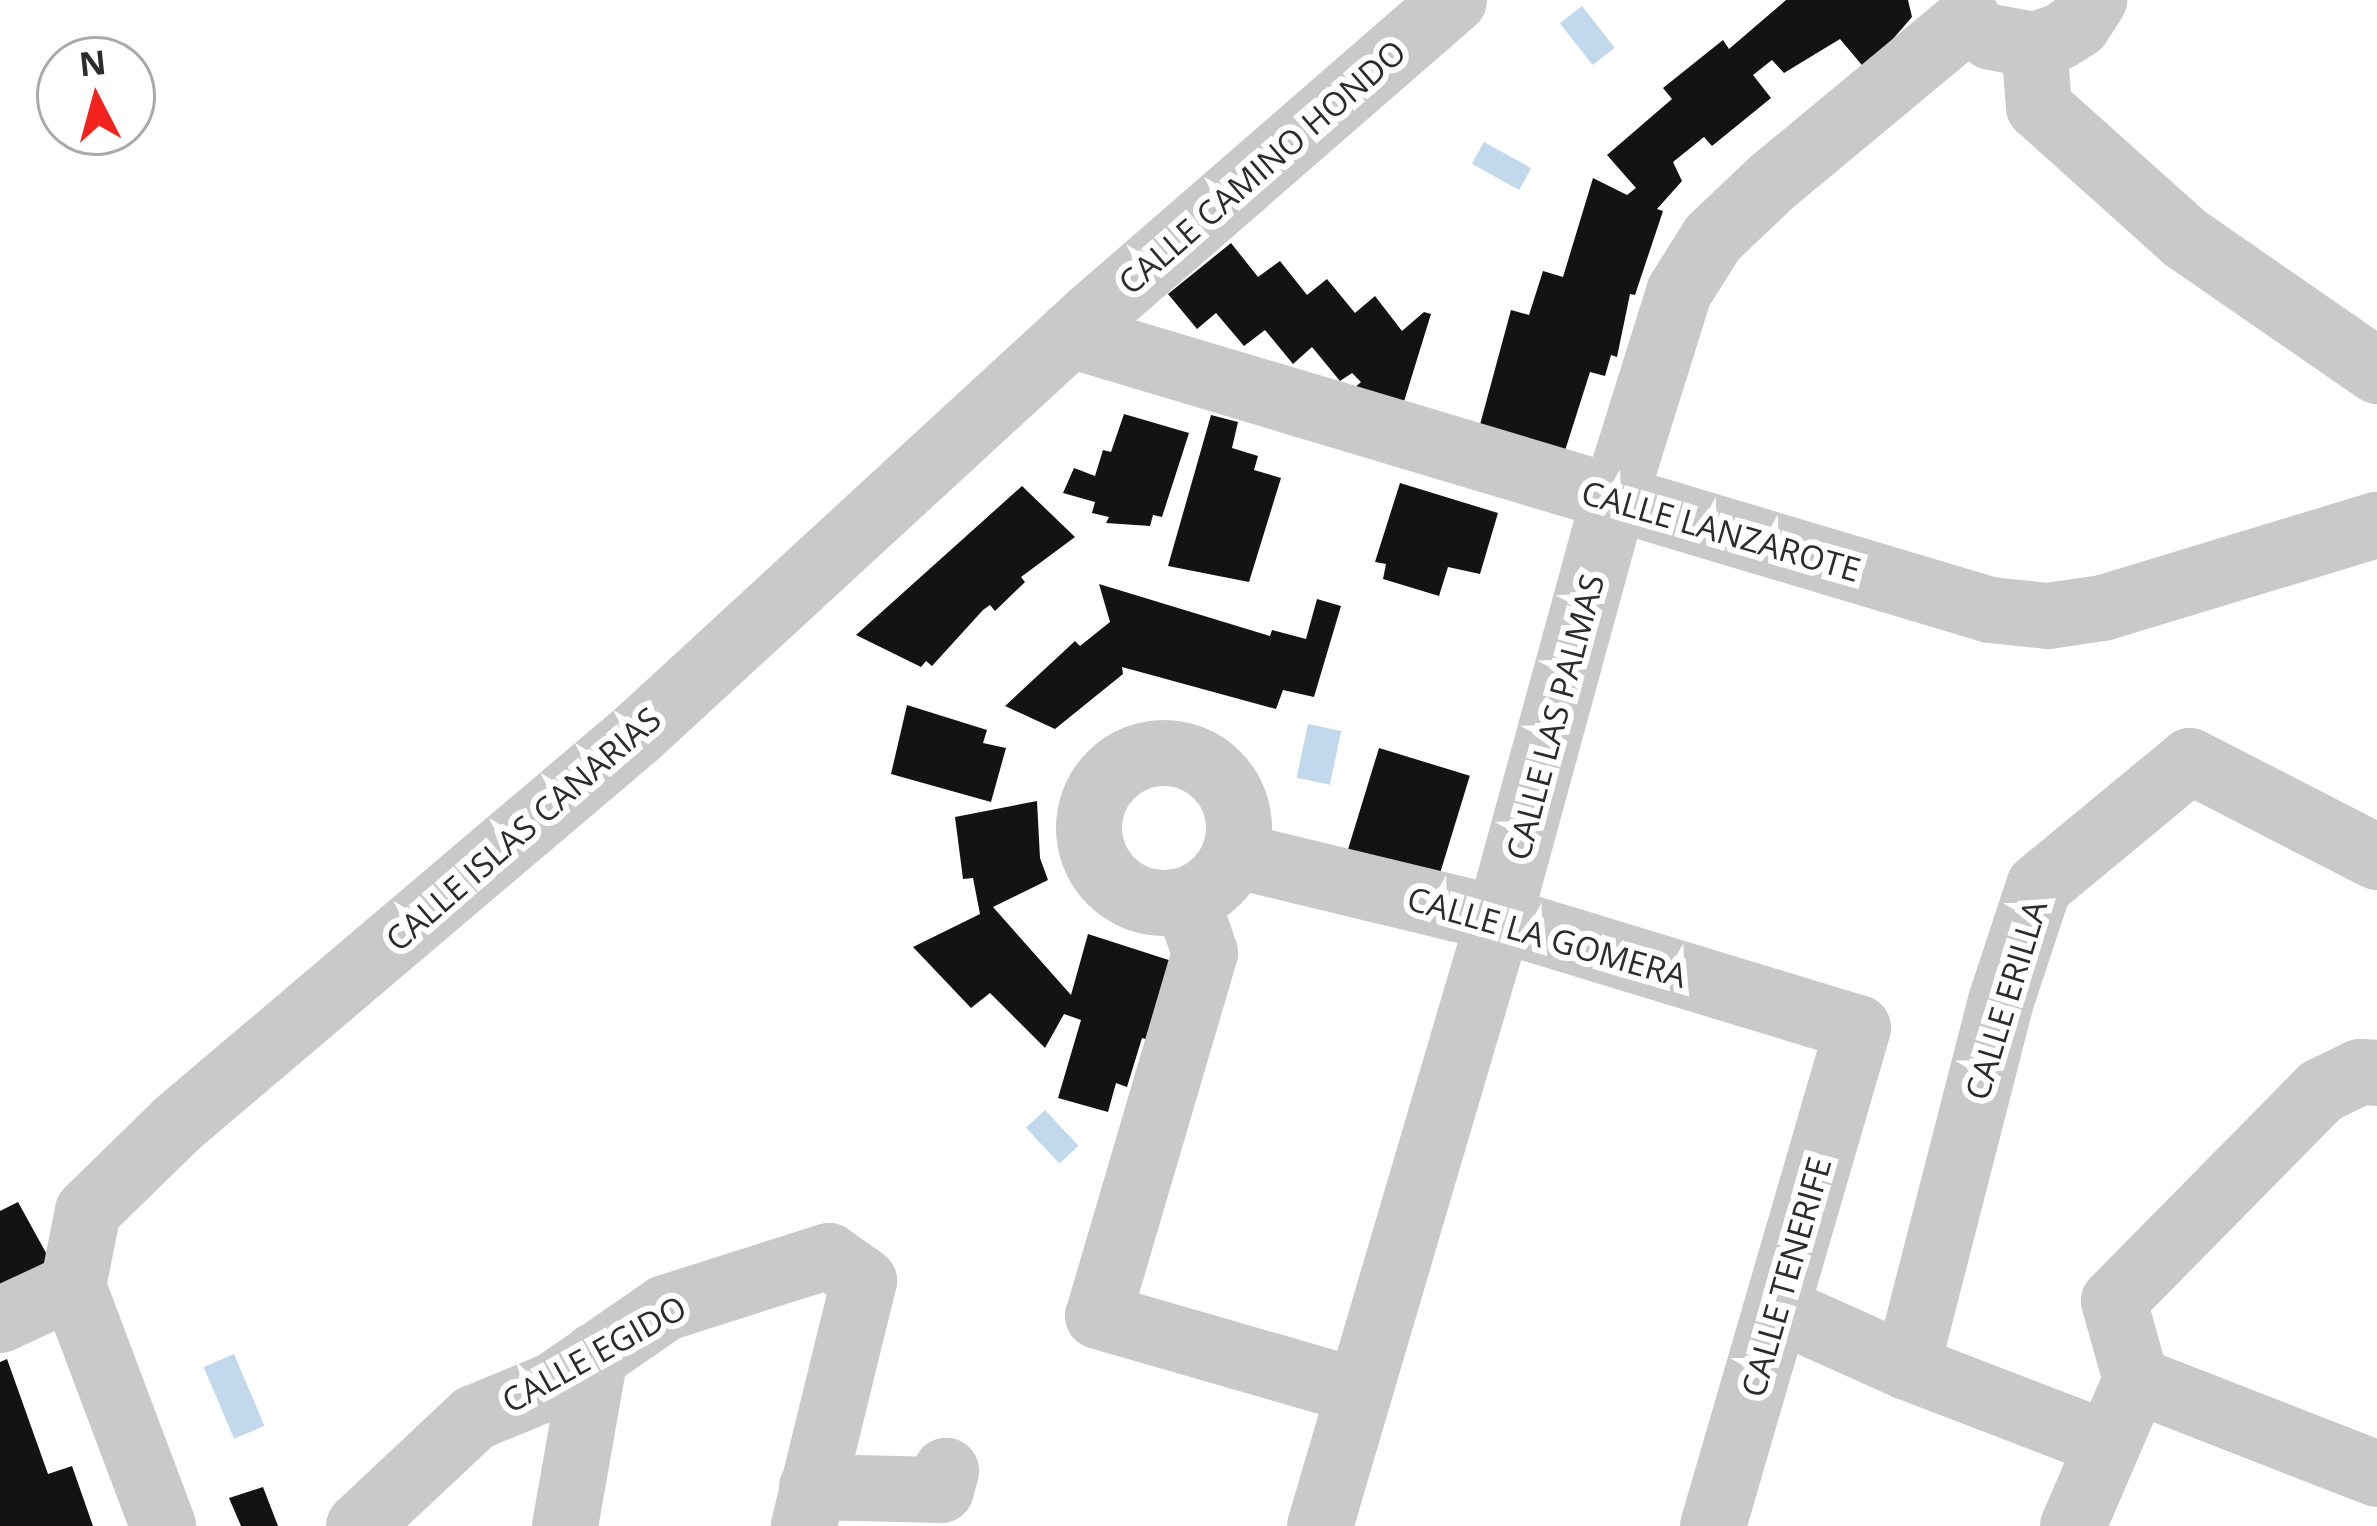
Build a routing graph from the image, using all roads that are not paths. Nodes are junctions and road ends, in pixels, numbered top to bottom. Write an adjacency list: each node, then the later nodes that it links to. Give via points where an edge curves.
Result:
1 (1454, 0): 5 (street, CALLE CAMINO HONDO)
2 (2094, 0): 4 (street, via 2078,25)
3 (1962, 9): 4 (street, via 1987,35); 7 (street, CALLE LAS PALMAS, via 1713,238 1679,292)
4 (2034, 45): 6 (street, via 2039,107 2185,238)
5 (1070, 335): 7 (street, CALLE LANZAROTE); 15 (street, CALLE ISLAS CANARIAS, via 638,733 177,1124 88,1211)
6 (2377, 371)
7 (1614, 500): 8 (street, CALLE LANZAROTE, via 1990,610 2048,616 2102,608); 12 (street, CALLE LAS PALMAS)
8 (2377, 525)
9 (1234, 855): 11 (street, via 1210,888); 11 (street, via 1236,806 1206,766 1157,754 1112,774 1089,818 1100,866 1137,899); 12 (street, CALLE LA GOMERA)
10 (2377, 857): 19 (street, CALLE ERILLA, via 2190,761 2039,886 2001,1001)
11 (1187, 900): 21 (street, via 1205,953 1098,1316)
12 (1499, 919): 13 (street, CALLE LA GOMERA); 21 (street, CALLE LAS PALMAS)
13 (1858, 1028): 16 (street, CALLE TENERIFE)
14 (2377, 1072): 20 (street, via 2321,1091 2114,1301)
15 (73, 1286): 17 (street); 26 (street)
16 (1778, 1309): 19 (street); 30 (street, CALLE TENERIFE)
17 (0, 1320)
18 (595, 1357): 25 (street, CALLE EGIDO, via 665,1308 829,1256 864,1281); 27 (street, CALLE EGIDO, via 474,1418); 28 (street)
19 (1907, 1367): 22 (street)
20 (2136, 1380): 22 (street); 24 (street)
21 (1357, 1391): 29 (street, CALLE LAS PALMAS)
22 (2105, 1443): 31 (street)
23 (946, 1472): 25 (street, CALLE EGIDO, via 941,1490)
24 (2377, 1474)
25 (808, 1507)
26 (164, 1526)
27 (358, 1526)
28 (565, 1526)
29 (1320, 1526)
30 (1713, 1526)
31 (2073, 1526)

